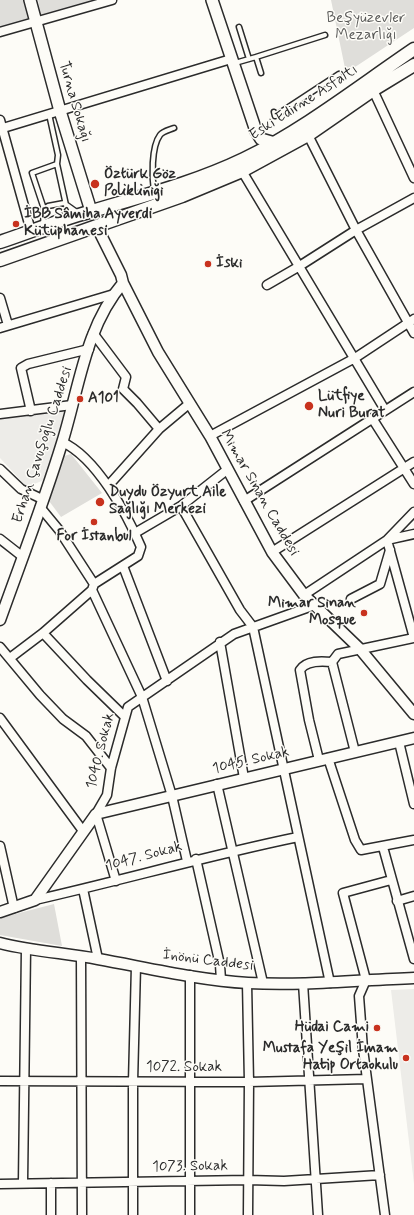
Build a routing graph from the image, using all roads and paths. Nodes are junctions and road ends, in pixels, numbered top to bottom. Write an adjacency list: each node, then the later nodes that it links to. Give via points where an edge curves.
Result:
1 (30, 0): 4 (main road, Turna Sokağı)
2 (112, 0): 4 (street)
3 (212, 0): 11 (main road)
4 (36, 22): 6 (street); 16 (main road, Turna Sokağı)
5 (239, 27): 10 (lane)
6 (0, 32)
7 (325, 35): 9 (lane)
8 (414, 49): 23 (main road, Eski Edirne Asfaltı, via 319,116)
9 (256, 57): 10 (lane); 13 (lane)
10 (249, 59): 11 (lane)
11 (232, 61): 16 (street); 23 (main road, via 258,136)
12 (414, 65): 15 (main road, Eski Edirne Asfaltı)
13 (261, 73)
14 (339, 74): 17 (lane, via 275,116)
15 (373, 90): 22 (main road, Eski Edirne Asfaltı); 26 (street)
16 (60, 111): 18 (street); 31 (main road, Turna Sokağı)
17 (274, 112)
18 (49, 114): 21 (street); 24 (lane, via 58,155)
19 (0, 120): 21 (street)
20 (174, 128): 27 (lane, via 159,136 153,167)
21 (1, 129): 36 (street)
22 (308, 134): 25 (main road, Eski Edirne Asfaltı); 35 (street)
23 (275, 143): 27 (main road, Eski Edirne Asfaltı, via 222,169)
24 (57, 164): 29 (lane); 30 (lane, via 32,173)
25 (242, 171): 32 (main road, Eski Edirne Asfaltı); 39 (street)
26 (414, 178)
27 (155, 194): 31 (main road, Eski Edirne Asfaltı)
28 (414, 198): 35 (street)
29 (66, 205): 30 (lane, via 60,203); 31 (lane)
30 (44, 209): 33 (lane)
31 (85, 213): 32 (main road); 33 (main road, Eski Edirne Asfaltı); 34 (main road)
32 (111, 222): 34 (main road, Eski Edirne Asfaltı)
33 (43, 228): 36 (main road, Eski Edirne Asfaltı)
34 (94, 228): 38 (main road, Eski Edirne Asfaltı); 40 (street, Mimar Sinan Caddesi)
35 (356, 230): 39 (street); 44 (street)
36 (31, 231): 37 (main road, Eski Edirne Asfaltı)
37 (0, 242)
38 (0, 260)
39 (298, 267): 41 (street); 50 (street)
40 (123, 283): 42 (street, Erhan Çavuşoğlu Caddesi); 52 (street, Mimar Sinan Caddesi, via 158,352)
41 (267, 284)
42 (114, 294): 45 (street); 47 (street, Erhan Çavuşoğlu Caddesi)
43 (0, 298): 45 (street)
44 (411, 321): 48 (street); 50 (street)
45 (8, 325): 46 (street)
46 (0, 328)
47 (93, 333): 49 (street, Erhan Çavuşoğlu Caddesi); 58 (street, via 126,378 123,389)
48 (414, 333)
49 (89, 349): 53 (street, Erhan Çavuşoğlu Caddesi); 55 (street, via 21,368)
50 (355, 358): 54 (street); 59 (street)
51 (414, 392): 54 (street)
52 (190, 403): 58 (street); 59 (street, Mimar Sinan Caddesi)
53 (72, 405): 55 (street); 60 (street, Erhan Çavuşoğlu Caddesi)
54 (384, 410): 57 (street)
55 (31, 411): 56 (street)
56 (0, 414)
57 (372, 418): 62 (street); 67 (street)
58 (159, 429): 66 (street)
59 (210, 436): 64 (street, Mimar Sinan Caddesi)
60 (62, 442): 66 (street, via 79,452); 68 (street, Erhan Çavuşoğlu Caddesi)
61 (414, 462): 62 (street)
62 (404, 468): 65 (street); 76 (street)
63 (0, 469): 68 (street, via 21,490)
64 (228, 469): 67 (street, Mimar Sinan Caddesi); 69 (street)
65 (414, 484)
66 (108, 486): 71 (street)
67 (244, 501): 76 (street, Mimar Sinan Caddesi)
68 (41, 503): 77 (street, Erhan Çavuşoğlu Caddesi); 79 (street)
69 (181, 506): 71 (street); 84 (street, via 240,610)
70 (414, 512): 74 (street)
71 (135, 533): 78 (street, via 141,547 138,556)
72 (414, 534): 74 (street)
73 (0, 539): 77 (street)
74 (388, 540): 75 (street); 80 (street)
75 (390, 550): 81 (street, via 380,584); 86 (street)
76 (272, 552): 80 (street, Mimar Sinan Caddesi)
77 (23, 557): 83 (street, Erhan Çavuşoğlu Caddesi)
78 (123, 566): 79 (street); 92 (street)
79 (93, 587): 85 (street); 93 (street)
80 (304, 595): 82 (street, Mimar Sinan Caddesi)
81 (351, 599)
82 (315, 605): 84 (street, 1040. Sokak); 89 (street, Mimar Sinan Caddesi)
83 (0, 620)
84 (253, 627): 87 (street, 1040. Sokak); 102 (street)
85 (43, 632): 90 (street); 95 (street)
86 (414, 638): 89 (street)
87 (220, 642): 92 (street, 1040. Sokak); 103 (street)
88 (0, 647): 90 (street)
89 (360, 649): 91 (street, via 338,654); 94 (street, Mimar Sinan Caddesi)
90 (10, 658): 101 (street, via 40,696 86,736)
91 (332, 662): 99 (street); 100 (street, via 308,664 300,670 309,720)
92 (167, 681): 93 (street, 1040. Sokak)
93 (142, 697): 95 (street, 1040. Sokak, via 128,707); 105 (street)
94 (414, 714)
95 (125, 717): 101 (street, 1040. Sokak)
96 (0, 718): 108 (street)
97 (414, 738): 98 (street, 1045. Sokak)
98 (399, 742): 99 (street, 1045. Sokak); 106 (street)
99 (355, 752): 100 (street, 1045. Sokak)
100 (324, 759): 102 (street, 1045. Sokak); 112 (street, via 361,850)
101 (110, 768): 107 (street, 1040. Sokak, via 107,795)
102 (285, 768): 103 (street, 1045. Sokak); 109 (street)
103 (244, 778): 104 (street, 1045. Sokak)
104 (217, 784): 105 (street, 1045. Sokak); 113 (street)
105 (172, 796): 107 (street, 1045. Sokak); 115 (street)
106 (414, 804)
107 (96, 814): 108 (street, 1040. Sokak); 117 (street)
108 (83, 831): 120 (street, 1040. Sokak)
109 (298, 837): 113 (street, 1047. Sokak); 138 (street)
110 (414, 840): 112 (street)
111 (0, 846): 122 (street)
112 (382, 848): 116 (street)
113 (233, 850): 114 (street, 1047. Sokak); 136 (street)
114 (196, 859): 115 (street, 1047. Sokak); 133 (street)
115 (187, 861): 117 (street, 1047. Sokak)
116 (392, 880): 121 (street); 134 (street, via 343,893)
117 (116, 881): 118 (street, 1047. Sokak)
118 (83, 889): 120 (street, 1047. Sokak); 128 (street)
119 (414, 896): 121 (street)
120 (35, 900): 122 (street, 1047. Sokak)
121 (397, 901): 125 (street)
122 (14, 908): 123 (street, 1047. Sokak)
123 (0, 912)
124 (0, 943): 126 (street, İnönü Caddesi)
125 (413, 944): 129 (street)
126 (26, 949): 127 (street, İnönü Caddesi); 140 (street)
127 (81, 956): 128 (street, İnönü Caddesi); 146 (street)
128 (98, 959): 130 (street, İnönü Caddesi)
129 (414, 960)
130 (136, 966): 131 (street, İnönü Caddesi); 143 (street)
131 (190, 975): 133 (street, İnönü Caddesi); 144 (street)
132 (414, 978): 134 (street, İnönü Caddesi)
133 (221, 980): 135 (street, İnönü Caddesi)
134 (366, 980): 138 (street, İnönü Caddesi); 139 (street, via 359,996)
135 (246, 983): 136 (street, İnönü Caddesi); 145 (street)
136 (263, 983): 137 (street, İnönü Caddesi)
137 (303, 983): 138 (street, İnönü Caddesi); 142 (street)
138 (330, 983)
139 (367, 1079): 142 (street, 1072. Sokak); 147 (street)
140 (24, 1080): 141 (street, 1072. Sokak); 146 (street, 1072. Sokak); 150 (street)
141 (0, 1081)
142 (310, 1081): 145 (street, 1072. Sokak); 149 (street)
143 (133, 1082): 144 (street, 1072. Sokak); 146 (street, 1072. Sokak); 154 (street)
144 (190, 1082): 145 (street, 1072. Sokak); 152 (street)
145 (249, 1082): 148 (street)
146 (82, 1083): 151 (street)
147 (380, 1175): 149 (street, 1073. Sokak); 162 (street)
148 (248, 1180): 149 (street, 1073. Sokak); 152 (street, 1073. Sokak); 160 (street)
149 (315, 1180): 161 (street)
150 (23, 1182): 153 (street, 1073. Sokak); 155 (street, 1073. Sokak)
151 (82, 1182): 153 (street, 1073. Sokak); 154 (street, 1073. Sokak); 157 (street)
152 (189, 1182): 154 (street, 1073. Sokak); 159 (street)
153 (51, 1183): 156 (street)
154 (133, 1183): 158 (street)
155 (0, 1184)
156 (51, 1215)
157 (82, 1215)
158 (133, 1215)
159 (190, 1215)
160 (248, 1215)
161 (318, 1215)
162 (385, 1215)

